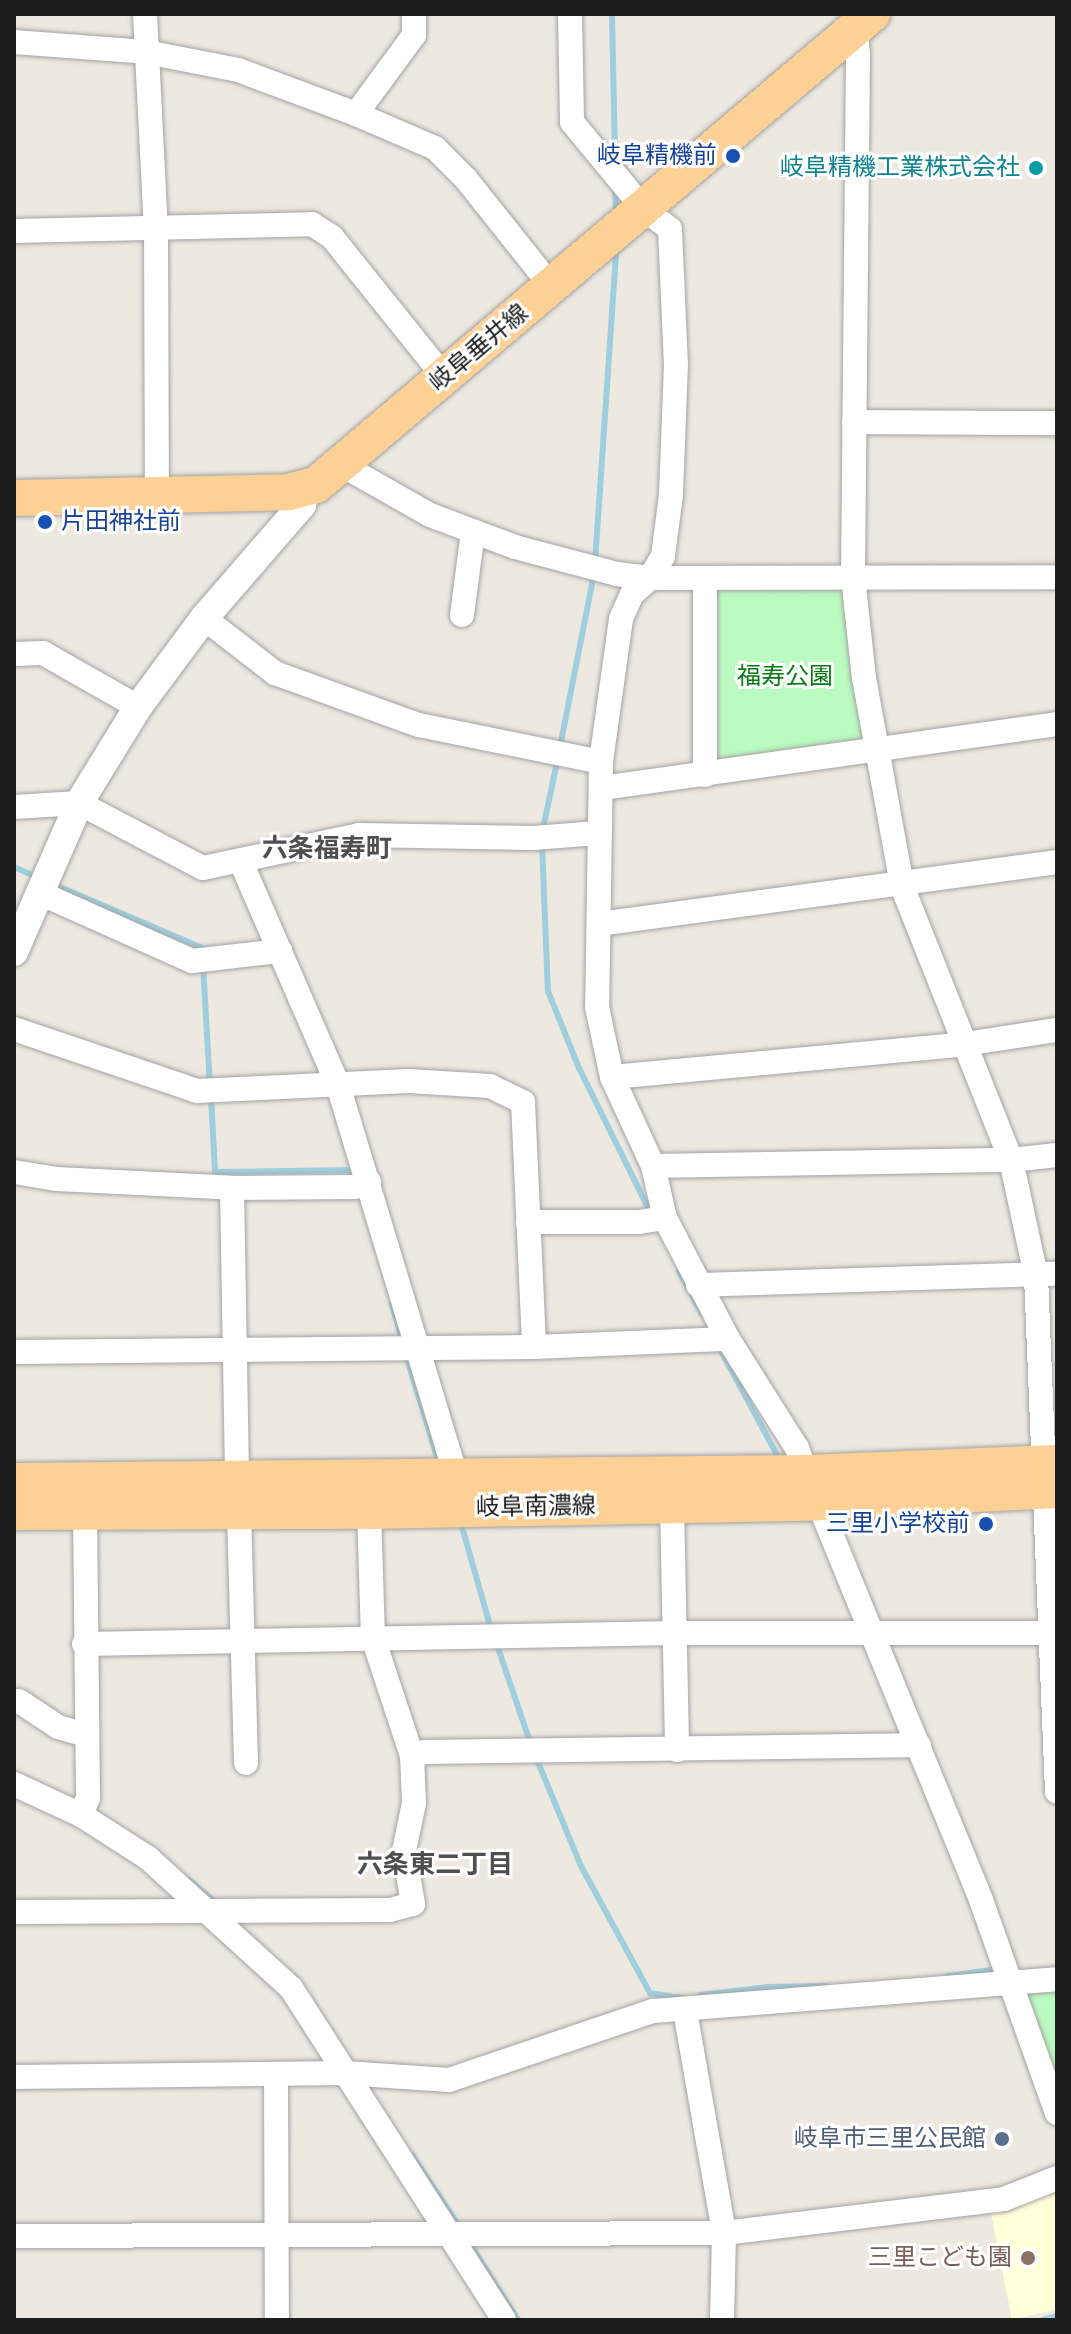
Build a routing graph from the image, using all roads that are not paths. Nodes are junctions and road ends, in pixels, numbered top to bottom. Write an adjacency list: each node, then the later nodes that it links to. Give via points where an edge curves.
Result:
1 (145, 14): 6 (street)
2 (414, 14): 7 (street, via 414,35)
3 (570, 14): 8 (street, via 572,122)
4 (860, 19): 8 (main road, 岐阜垂井線); 13 (street)
5 (14, 42): 6 (street)
6 (146, 52): 7 (street, via 238,70); 9 (street)
7 (356, 114): 11 (street, via 435,148)
8 (643, 208): 11 (main road, 岐阜垂井線); 22 (street, via 670,229 676,364 671,495 663,556)
9 (156, 229): 10 (street); 12 (street, via 312,224 332,237); 17 (street)
10 (14, 231)
11 (552, 287): 12 (main road, 岐阜垂井線)
12 (444, 377): 15 (main road, 岐阜垂井線)
13 (854, 422): 14 (street); 20 (street)
14 (1057, 423)
15 (342, 465): 16 (main road, 岐阜垂井線); 19 (street, via 430,515)
16 (305, 488): 17 (main road, 岐阜垂井線); 25 (street, via 302,505)
17 (157, 495): 18 (main road, 岐阜垂井線)
18 (14, 498)
19 (473, 532): 22 (street, via 617,574); 24 (street)
20 (853, 577): 21 (street); 23 (street); 29 (street)
21 (1057, 577)
22 (650, 578): 23 (street); 30 (street, via 632,594 621,619)
23 (705, 579): 31 (street)
24 (462, 615)
25 (204, 618): 27 (street); 30 (street, via 275,673 419,725)
26 (14, 654): 27 (street, via 43,653)
27 (138, 707): 33 (street)
28 (1057, 724): 29 (street)
29 (876, 748): 31 (street); 38 (street)
30 (601, 762): 32 (street)
31 (705, 775): 32 (street)
32 (602, 788): 35 (street)
33 (79, 803): 34 (street); 36 (street, via 203,868); 39 (street)
34 (14, 807)
35 (598, 833): 36 (street, via 533,838 359,835); 40 (street)
36 (241, 862): 41 (street)
37 (1057, 862): 38 (street)
38 (902, 886): 40 (street); 45 (street)
39 (40, 893): 41 (street, via 192,961); 42 (street)
40 (599, 924): 46 (street, via 597,1007)
41 (280, 951): 47 (street)
42 (14, 952)
43 (14, 1029): 47 (street, via 197,1091)
44 (1057, 1030): 45 (street)
45 (965, 1044): 46 (street); 49 (street)
46 (612, 1077): 50 (street)
47 (338, 1085): 52 (street); 55 (street, via 409,1081 490,1086 523,1102)
48 (1057, 1155): 49 (street)
49 (1011, 1160): 50 (street); 56 (street)
50 (653, 1166): 54 (street)
51 (14, 1172): 53 (street)
52 (369, 1182): 53 (street, via 355,1187); 59 (street)
53 (232, 1188): 61 (street)
54 (665, 1218): 55 (street); 57 (street)
55 (528, 1222): 60 (street)
56 (1046, 1275): 57 (street); 63 (street)
57 (698, 1285): 58 (street)
58 (728, 1339): 60 (street); 66 (street, via 797,1448)
59 (420, 1346): 60 (street); 61 (street); 64 (street)
60 (534, 1347)
61 (235, 1348): 62 (street); 67 (street)
62 (14, 1352)
63 (1052, 1477): 66 (main road, 岐阜南濃線); 74 (street)
64 (457, 1478): 66 (main road, 岐阜南濃線); 67 (main road, 岐阜南濃線)
65 (14, 1481): 67 (main road, 岐阜南濃線)
66 (812, 1487): 68 (main road, 岐阜南濃線); 72 (street)
67 (238, 1496): 69 (main road, 岐阜南濃線); 71 (main road, 岐阜南濃線); 76 (street)
68 (672, 1505): 69 (main road, 岐阜南濃線); 73 (street)
69 (369, 1511): 75 (street)
70 (14, 1512): 71 (main road, 岐阜南濃線)
71 (85, 1513): 77 (street)
72 (870, 1631): 73 (street); 74 (street); 80 (street)
73 (675, 1633): 75 (street); 81 (street)
74 (1054, 1633): 85 (street)
75 (373, 1638): 76 (street); 82 (street)
76 (243, 1640): 77 (street); 83 (street)
77 (84, 1644): 79 (street)
78 (19, 1701): 79 (street, via 58,1727)
79 (86, 1735): 86 (street, via 88,1798)
80 (919, 1745): 81 (street); 90 (street)
81 (677, 1750): 82 (street)
82 (412, 1756): 87 (street, via 414,1803 404,1851 413,1904 390,1910)
83 (246, 1763)
84 (14, 1784): 86 (street)
85 (1057, 1792)
86 (81, 1815): 87 (street, via 148,1858)
87 (204, 1911): 88 (street); 92 (street, via 291,1988)
88 (14, 1912)
89 (1057, 1979): 90 (street)
90 (1012, 1984): 91 (street); 95 (street)
91 (685, 2011): 92 (street, via 653,2011 449,2080); 98 (street)
92 (344, 2073): 93 (street); 97 (street)
93 (276, 2074): 94 (street); 100 (street)
94 (14, 2077)
95 (1057, 2113)
96 (1057, 2178): 98 (street, via 1004,2199)
97 (446, 2233): 98 (street); 100 (street); 102 (street)
98 (724, 2233): 103 (street)
99 (14, 2236): 100 (street)
100 (277, 2236): 101 (street)
101 (277, 2320)
102 (504, 2320)
103 (722, 2320)

